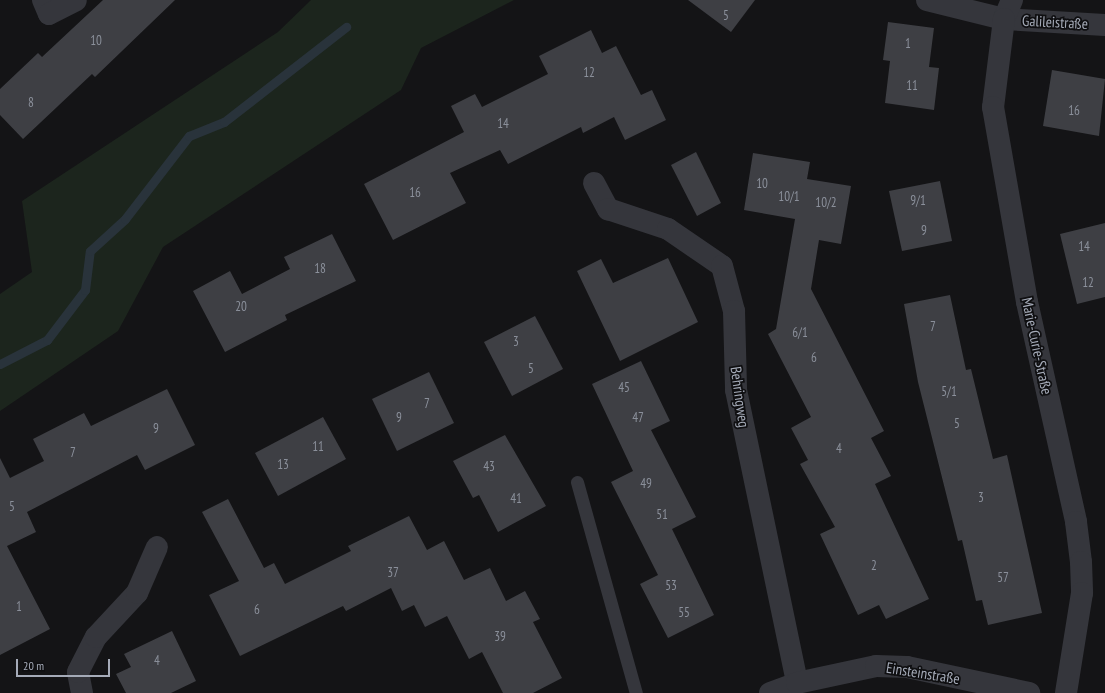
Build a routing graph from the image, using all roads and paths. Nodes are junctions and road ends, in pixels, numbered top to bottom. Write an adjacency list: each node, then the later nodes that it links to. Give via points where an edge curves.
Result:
1 (43, 0): 2 (street, via 50,14)
2 (76, 0)
3 (927, 0): 4 (street, Galileistraße)
4 (1008, 10): 5 (street, Galileistraße); 14 (street, Marie-Curie-Straße, via 993,107 1002,169 1076,522 1081,562 1082,593)
5 (1105, 25)
6 (594, 183): 9 (street, Behringweg, via 608,209 668,229 722,266 734,311 736,390)
7 (577, 482): 11 (lane)
8 (157, 547): 10 (street, via 137,593 96,637 78,672)
9 (797, 683): 12 (street, Einsteinstraße); 13 (street, Einsteinstraße, via 876,666 906,667)
10 (82, 693)
11 (636, 693)
12 (770, 693)
13 (1029, 693)
14 (1066, 693)

